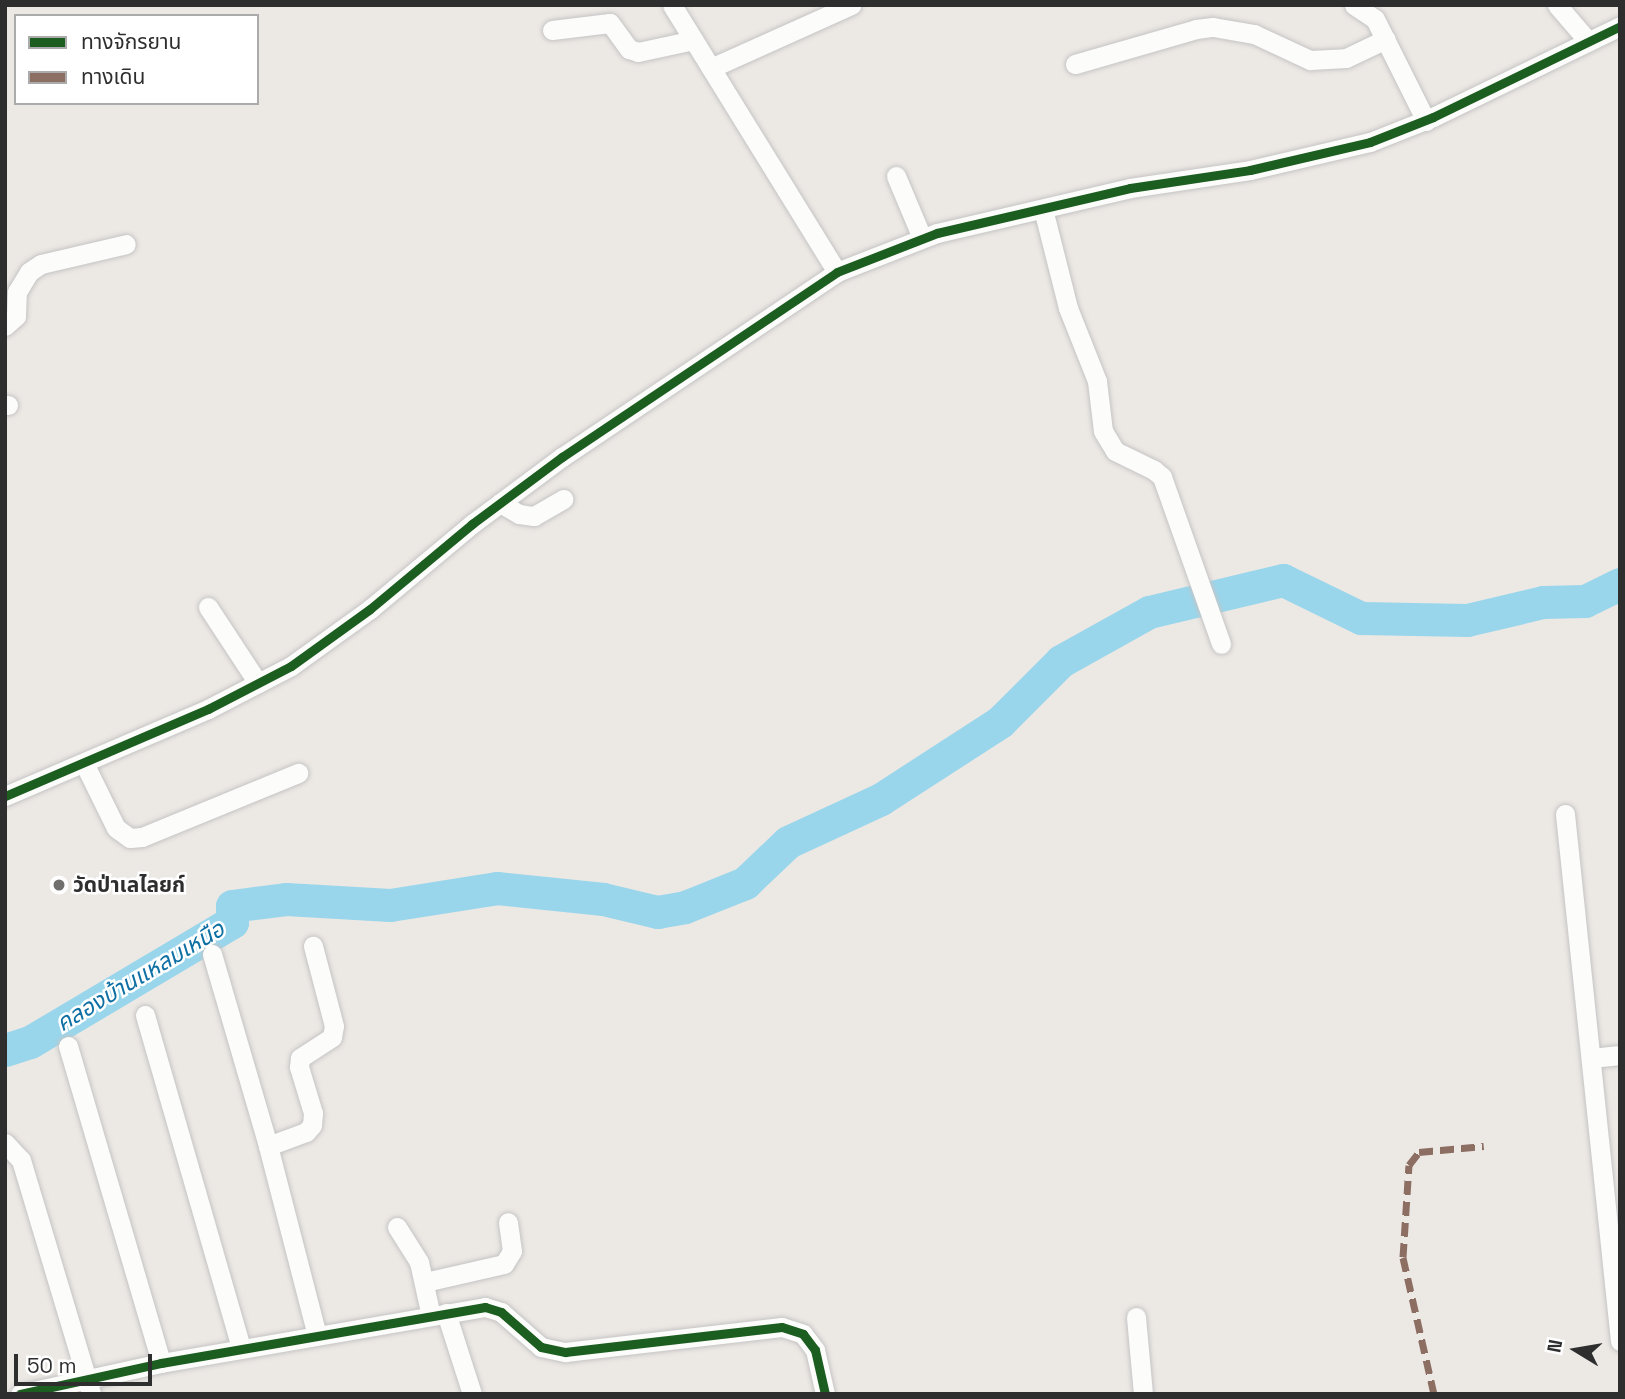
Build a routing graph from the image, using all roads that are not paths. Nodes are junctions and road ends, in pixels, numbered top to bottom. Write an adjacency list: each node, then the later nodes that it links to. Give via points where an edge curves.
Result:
1 (672, 5): 8 (street)
2 (851, 5): 11 (street)
3 (1354, 5): 7 (street, via 1375,19)
4 (1557, 5): 9 (street)
5 (1620, 26): 9 (street)
6 (552, 30): 8 (street, via 610,23 629,49 638,51)
7 (1386, 39): 10 (street, via 1346,58 1320,61 1254,34 1213,27); 12 (street)
8 (694, 40): 11 (street)
9 (1588, 41): 12 (street)
10 (1075, 64)
11 (711, 68): 17 (street)
12 (1426, 121): 14 (street, via 1370,142 1251,170 1130,188)
13 (896, 176): 15 (street)
14 (1043, 209): 15 (street); 22 (street, via 1068,308 1097,381 1103,431 1115,452 1162,477)
15 (922, 238): 17 (street)
16 (126, 244): 18 (street, via 41,264 29,272 17,292 16,316)
17 (837, 272): 20 (street)
18 (5, 326)
19 (563, 499): 20 (street, via 534,516)
20 (500, 503): 23 (street, via 338,634)
21 (208, 607): 23 (street)
22 (1221, 644)
23 (258, 683): 24 (street)
24 (84, 763): 25 (street, via 116,828 130,838); 26 (street)
25 (298, 773)
26 (5, 796)
27 (1565, 814): 33 (street)
28 (313, 946): 35 (street, via 334,1026 332,1037 300,1058 312,1125 306,1132)
29 (212, 954): 35 (street)
30 (145, 1016): 43 (street)
31 (68, 1046): 44 (street)
32 (1620, 1055): 33 (street)
33 (1591, 1058): 42 (street)
34 (5, 1143): 45 (street, via 21,1160)
35 (268, 1146): 41 (street)
36 (509, 1222): 38 (street, via 512,1251 504,1264)
37 (397, 1227): 38 (street, via 412,1247)
38 (425, 1282): 39 (street)
39 (439, 1314): 41 (street); 47 (street); 48 (street, via 493,1309 541,1347 565,1352 782,1327 803,1334 815,1350)
40 (1136, 1317): 49 (street)
41 (317, 1335): 43 (street)
42 (1620, 1341)
43 (241, 1348): 44 (street)
44 (162, 1363): 45 (street)
45 (89, 1386): 46 (street)
46 (20, 1394)
47 (472, 1394)
48 (825, 1394)
49 (1143, 1394)

